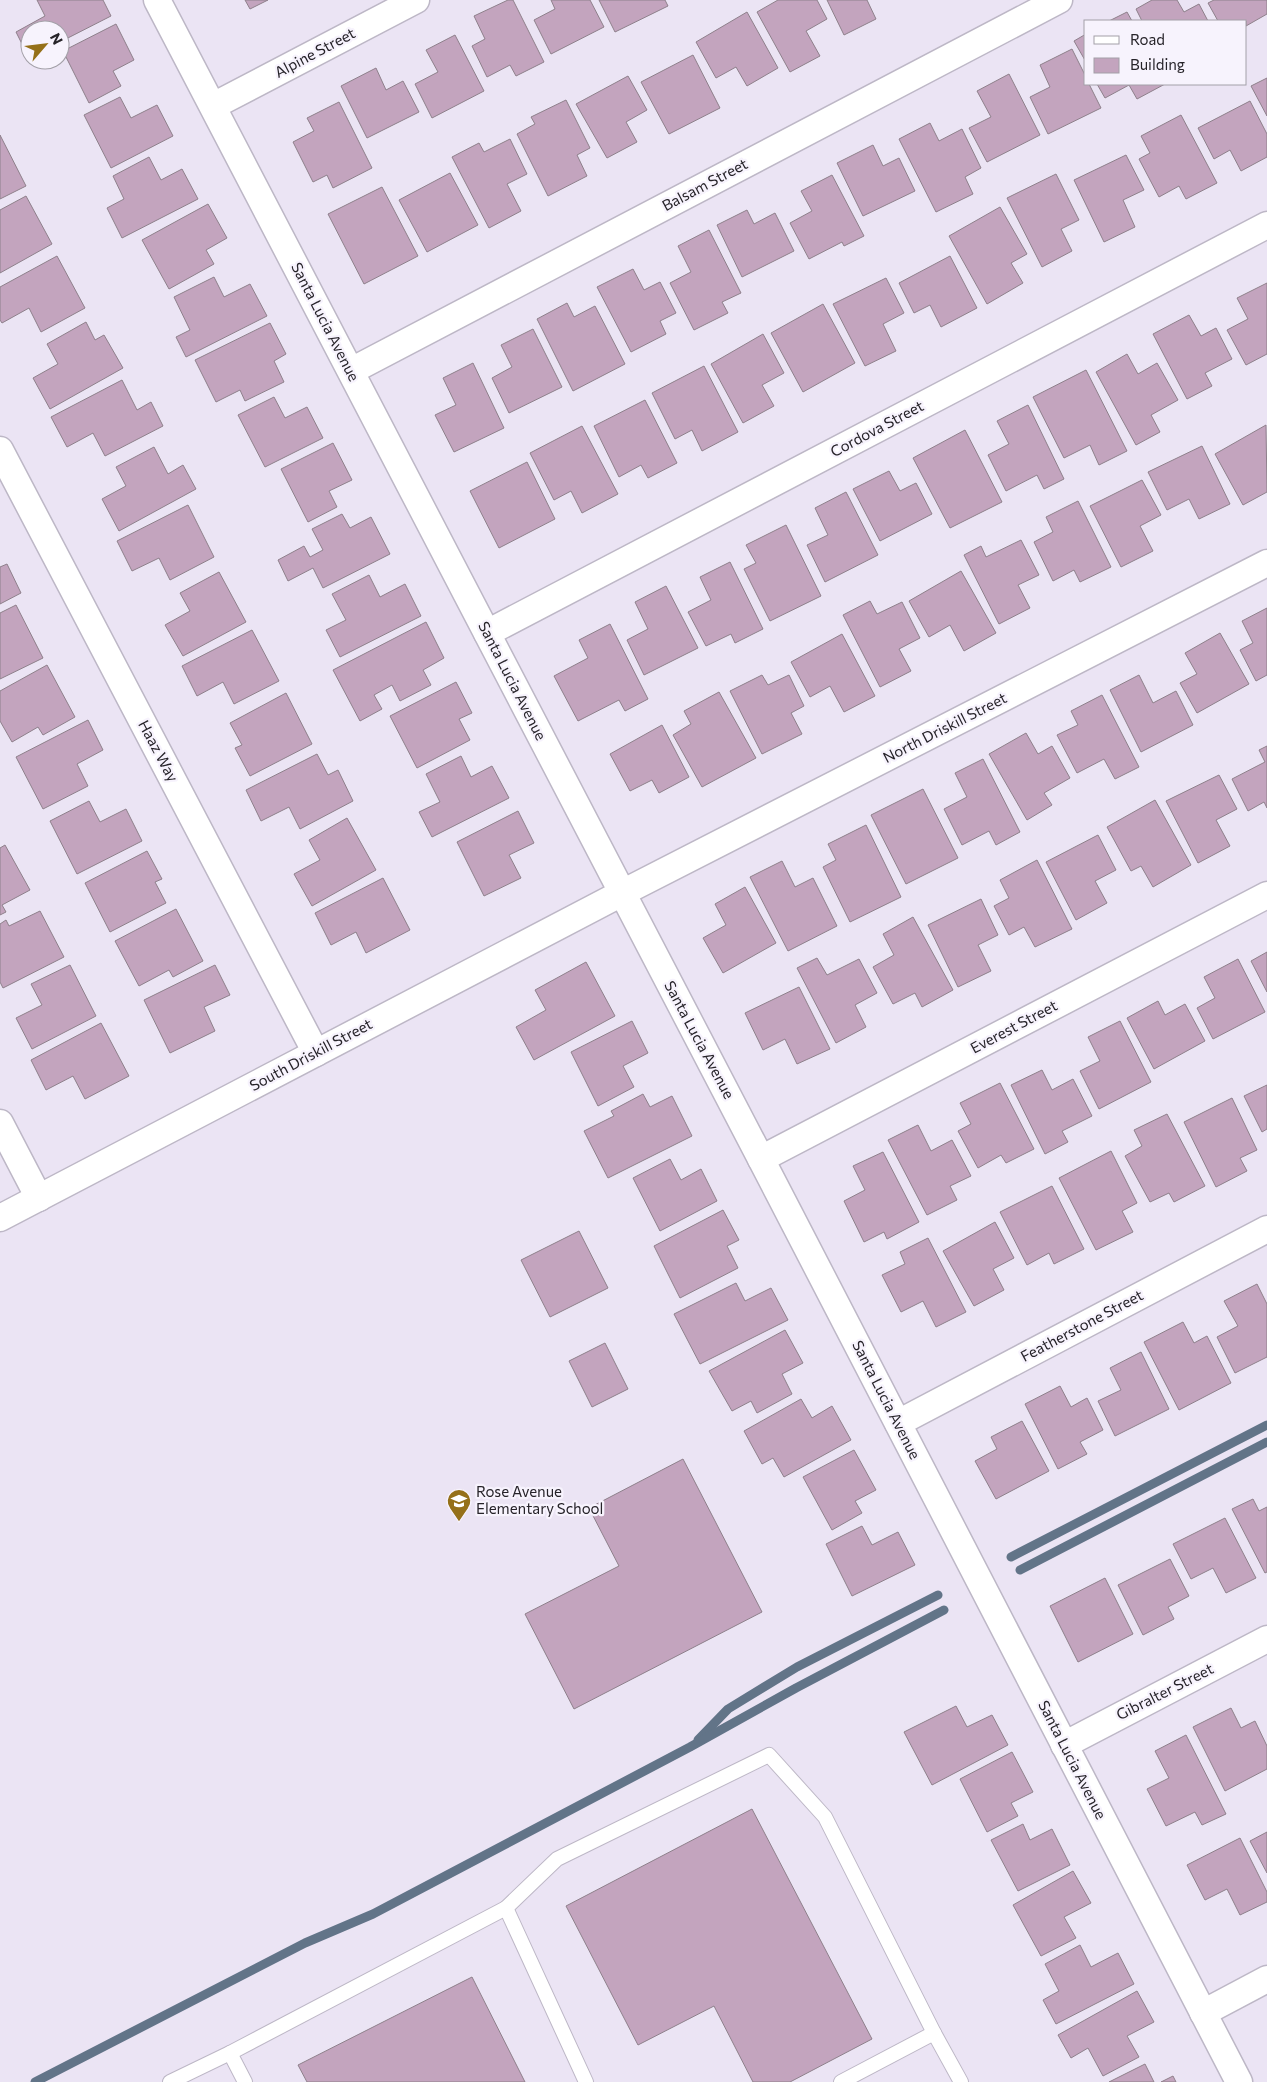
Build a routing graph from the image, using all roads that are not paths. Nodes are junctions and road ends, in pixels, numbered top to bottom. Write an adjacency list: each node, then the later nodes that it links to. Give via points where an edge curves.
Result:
1 (157, 0): 4 (street, Santa Lucia Avenue)
2 (416, 0): 4 (street, Alpine Street)
3 (1059, 0): 6 (street, Balsam Street)
4 (213, 106): 6 (street, Santa Lucia Avenue)
5 (1267, 225): 9 (street, Cordova Street)
6 (351, 371): 9 (street, Santa Lucia Avenue)
7 (0, 450): 12 (street, Haaz Way)
8 (1267, 563): 10 (street, North Driskill Street)
9 (486, 633): 10 (street, Santa Lucia Avenue)
10 (622, 893): 12 (street, South Driskill Street); 14 (street, Santa Lucia Avenue)
11 (1267, 895): 14 (street, Everest Street)
12 (316, 1053): 15 (street, South Driskill Street)
13 (0, 1123): 15 (street)
14 (761, 1159): 18 (street, Santa Lucia Avenue)
15 (39, 1198): 16 (street, South Driskill Street)
16 (0, 1218)
17 (1267, 1229): 18 (street, Featherstone Street)
18 (898, 1423): 20 (street, Santa Lucia Avenue)
19 (1267, 1639): 20 (street, Gibralter Street)
20 (1064, 1745): 23 (street, Santa Lucia Avenue)
21 (506, 1908): 24 (lane, via 557,1859 769,1755 826,1817); 25 (lane); 28 (lane)
22 (1267, 1979): 23 (street)
23 (1203, 2013): 31 (street, Santa Lucia Avenue)
24 (934, 2033): 29 (lane); 30 (lane)
25 (230, 2053): 26 (lane); 27 (lane)
26 (170, 2082)
27 (245, 2082)
28 (586, 2082)
29 (840, 2082)
30 (961, 2082)
31 (1239, 2082)

